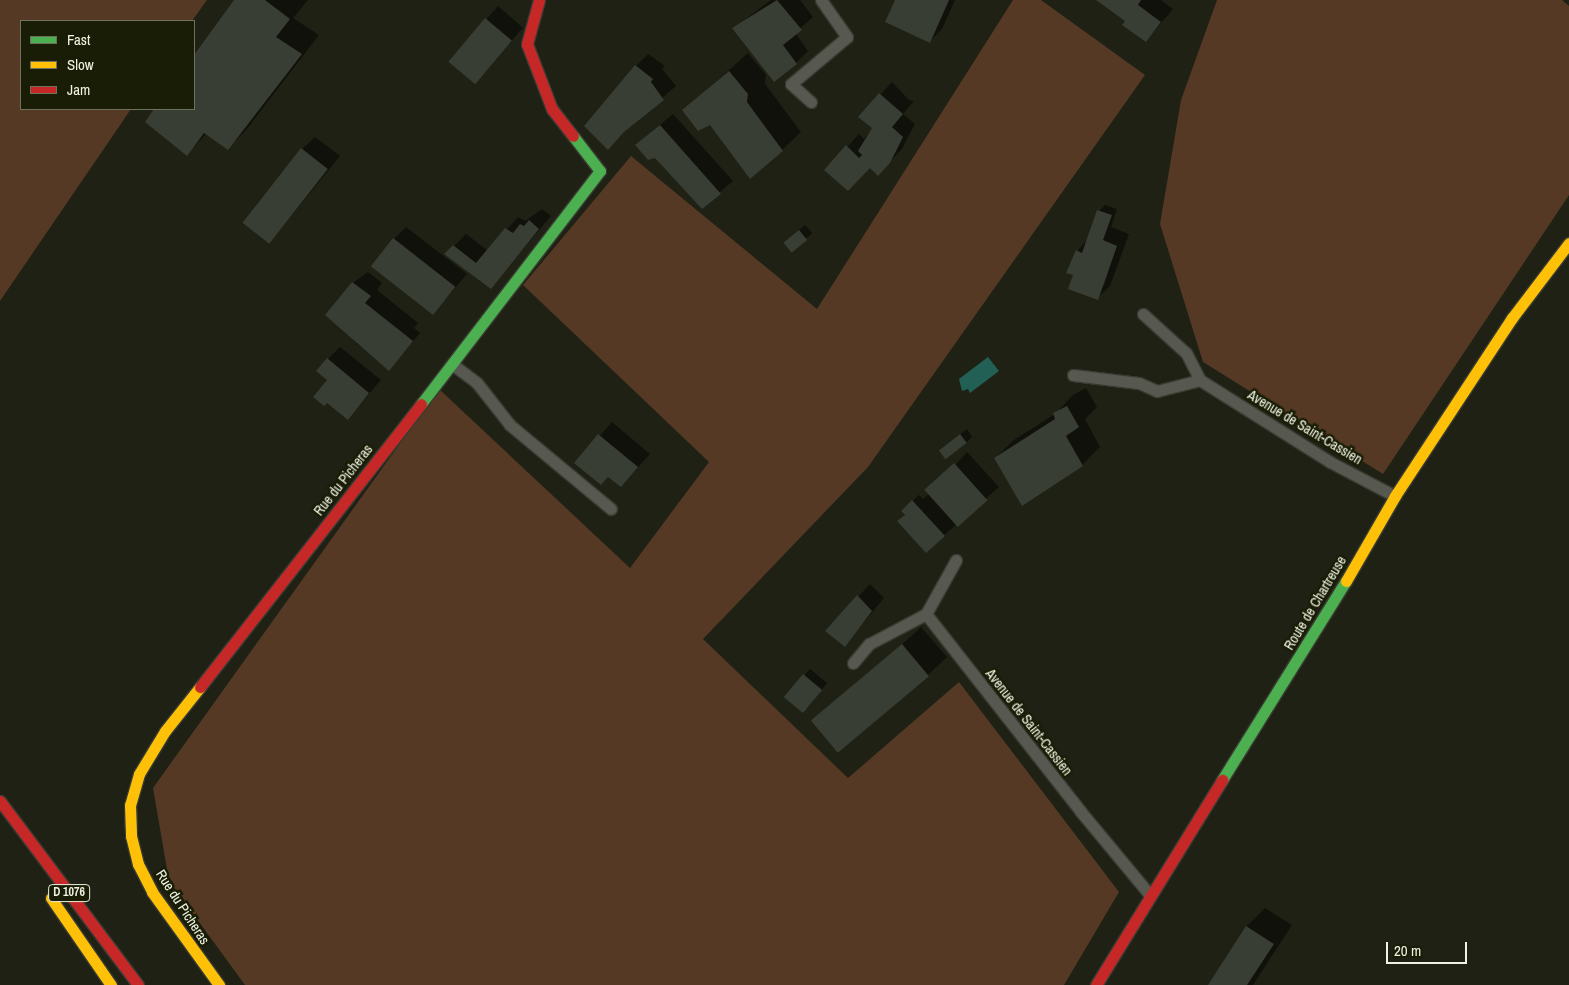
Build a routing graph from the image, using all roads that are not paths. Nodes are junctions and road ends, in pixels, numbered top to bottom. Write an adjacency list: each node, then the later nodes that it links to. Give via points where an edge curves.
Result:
1 (539, 0): 6 (main road, Rue du Picheras, via 526,44 552,109 600,171)
2 (821, 0): 3 (lane, via 847,37 791,84)
3 (811, 102)
4 (1569, 243): 9 (main road, Route de Chartreuse, via 1512,318)
5 (1143, 314): 8 (lane, via 1186,353)
6 (452, 364): 10 (lane, via 477,383 510,425); 21 (main road, Rue du Picheras, via 165,731 139,774 130,805 131,836 138,864 152,892)
7 (1072, 375): 8 (lane, via 1139,383 1157,391)
8 (1200, 380): 9 (lane, Avenue de Saint-Cassien, via 1330,462)
9 (1395, 496): 18 (main road, Route de Chartreuse, via 1308,644)
10 (611, 509)
11 (956, 560): 12 (lane)
12 (926, 614): 13 (lane, via 869,644); 18 (lane, Avenue de Saint-Cassien)
13 (853, 663)
14 (0, 801): 20 (main road, D 1076)
15 (0, 814): 16 (main road)
16 (29, 861)
17 (43, 885): 19 (main road, D 1076)
18 (1149, 894): 22 (main road, Route de Chartreuse)
19 (111, 985)
20 (138, 985)
21 (219, 985)
22 (1096, 985)

